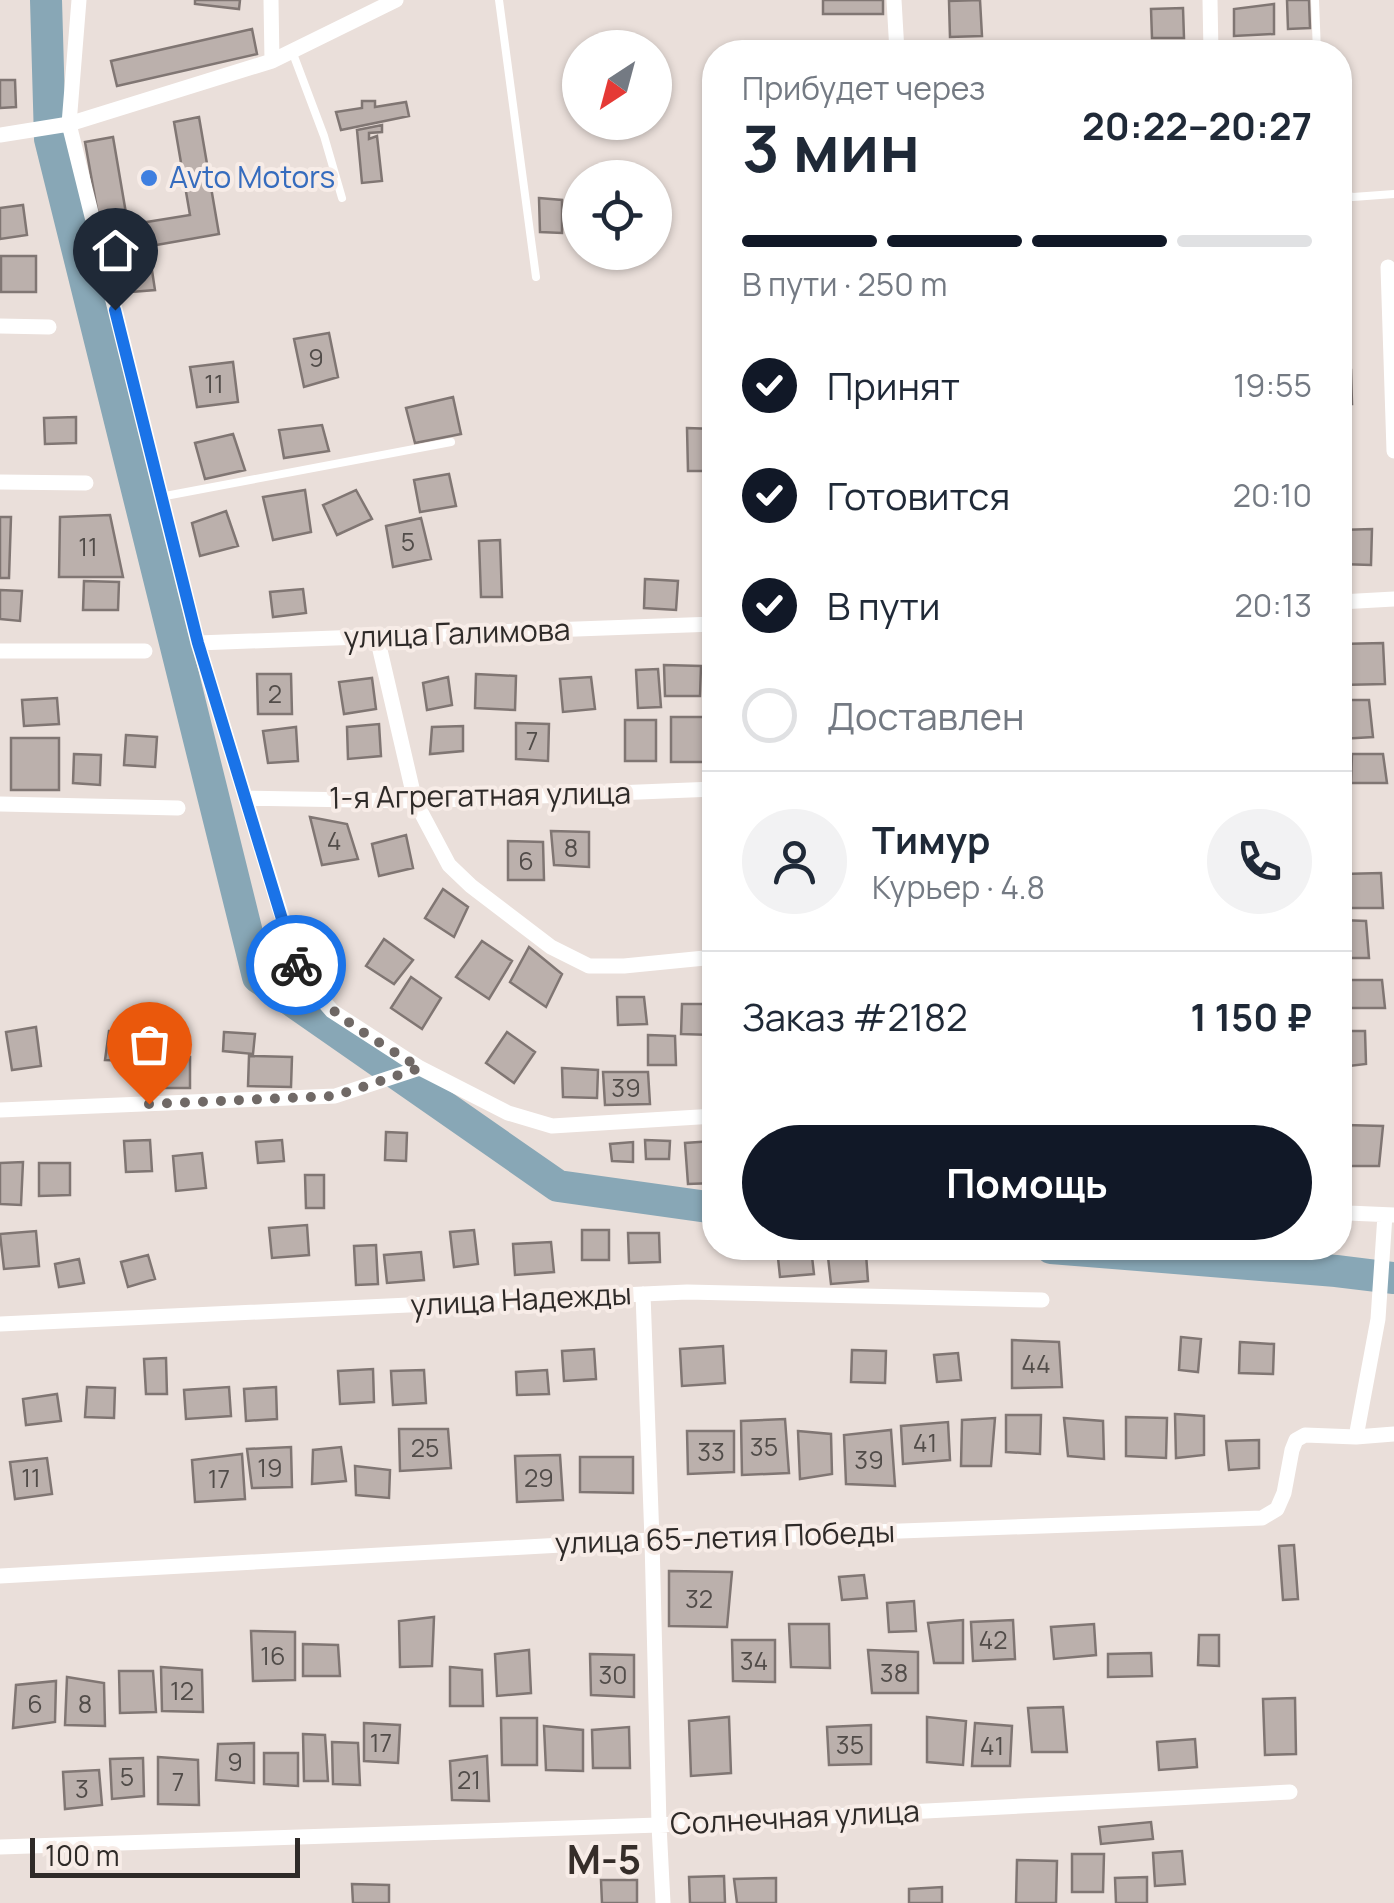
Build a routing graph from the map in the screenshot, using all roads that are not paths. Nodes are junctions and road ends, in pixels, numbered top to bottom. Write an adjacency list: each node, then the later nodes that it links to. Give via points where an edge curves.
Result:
1 (79, 0): 13 (street)
2 (270, 0): 12 (street)
3 (396, 0): 11 (street)
4 (499, 0): 19 (lane)
5 (894, 0): 8 (street)
6 (1210, 0): 9 (street)
7 (1315, 0): 10 (lane)
8 (896, 40)
9 (1211, 40)
10 (1317, 40)
11 (292, 51): 12 (street); 17 (lane)
12 (272, 60): 13 (street)
13 (64, 125): 14 (street); 26 (street)
14 (0, 134)
15 (1394, 194): 16 (lane)
16 (1352, 197)
17 (342, 198)
18 (1388, 267): 23 (street)
19 (536, 277)
20 (0, 326): 21 (street)
21 (49, 327)
22 (451, 442): 26 (lane)
23 (1394, 451)
24 (0, 482): 25 (street)
25 (86, 483)
26 (160, 497): 31 (street)
27 (1394, 598): 28 (street)
28 (1352, 601)
29 (702, 624): 30 (street, улица Галимова)
30 (377, 636): 31 (street, улица Галимова); 36 (street)
31 (198, 643): 35 (street)
32 (0, 651): 33 (street)
33 (145, 651)
34 (702, 790): 36 (street, 1-я Агрегатная улица)
35 (246, 798): 36 (street, 1-я Агрегатная улица); 40 (street, via 299,973 332,1011)
36 (415, 801): 39 (street, via 449,865 551,947 589,966)
37 (0, 804): 38 (street)
38 (178, 808)
39 (702, 957)
40 (420, 1068): 41 (street, via 335,1096); 42 (street, via 508,1113 552,1126)
41 (0, 1110)
42 (702, 1117)
43 (1352, 1213): 44 (street)
44 (1389, 1215): 49 (street)
45 (643, 1294): 46 (street, улица Надежды); 47 (street, улица Надежды); 50 (street)
46 (1042, 1300)
47 (0, 1324)
48 (1394, 1434): 49 (street, улица 65-летия Победы)
49 (1356, 1436): 50 (street, улица 65-летия Победы, via 1296,1440 1277,1509 1262,1518)
50 (652, 1540): 51 (street, улица 65-летия Победы); 53 (street)
51 (0, 1576)
52 (1290, 1792): 53 (street, Солнечная улица)
53 (659, 1825): 54 (street, Солнечная улица); 55 (street)
54 (0, 1847)
55 (663, 1903)

